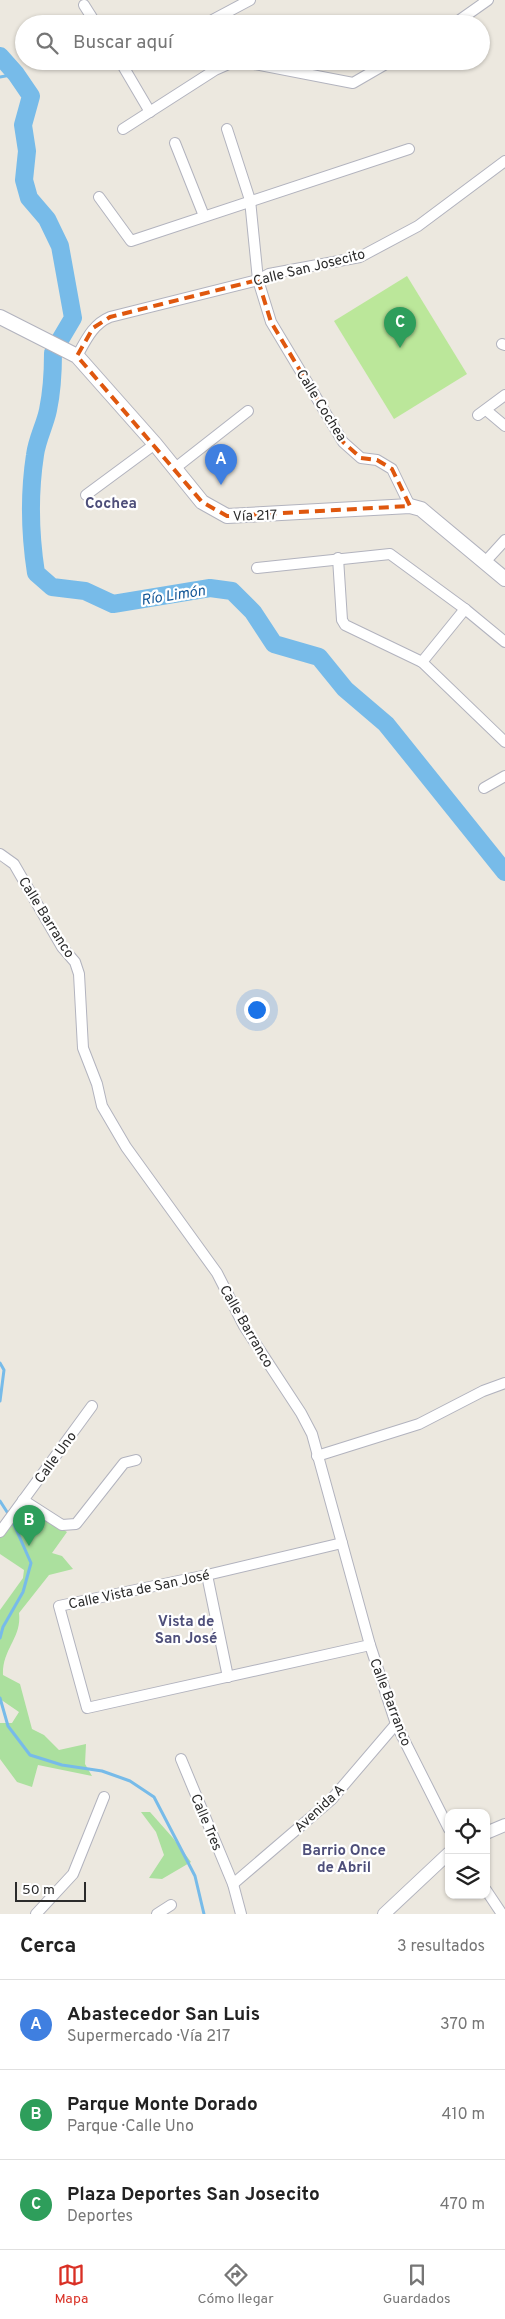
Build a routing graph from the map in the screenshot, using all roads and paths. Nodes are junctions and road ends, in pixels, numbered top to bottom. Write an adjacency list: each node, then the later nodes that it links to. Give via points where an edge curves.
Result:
1 (250, 0): 5 (street)
2 (488, 0): 6 (street)
3 (84, 5): 4 (street)
4 (90, 15)
5 (222, 15)
6 (467, 15)
7 (126, 70): 11 (street)
8 (215, 70): 11 (street)
9 (285, 70): 10 (street, via 353,83)
10 (375, 70)
11 (150, 112): 12 (street)
12 (123, 129)
13 (227, 130): 18 (street, Calle Cochea)
14 (175, 143): 19 (street)
15 (409, 149): 18 (street)
16 (505, 161): 20 (street, Calle San Josecito, via 418,226 360,257 269,274)
17 (99, 197): 19 (street, via 131,241)
18 (250, 200): 19 (street); 20 (street, Calle Cochea)
19 (204, 216)
20 (258, 280): 22 (street, Calle San Josecito, via 102,320); 29 (street, Calle Cochea, via 271,322 343,442 361,458 377,460 392,470)
21 (0, 317): 22 (main road, Vía 217)
22 (77, 356): 26 (main road, Vía 217)
23 (505, 395): 25 (street, via 482,412)
24 (248, 411): 27 (street)
25 (505, 426)
26 (155, 444): 27 (main road, Vía 217); 28 (street)
27 (174, 469): 29 (main road, Vía 217, via 202,502 227,516)
28 (86, 495)
29 (410, 506): 32 (main road, via 421,509)
30 (505, 540): 32 (street)
31 (338, 558): 33 (street); 35 (street, via 390,554); 37 (street, via 345,625)
32 (485, 562): 34 (main road)
33 (258, 568)
34 (505, 579)
35 (465, 609): 36 (street); 37 (street)
36 (505, 642)
37 (422, 662): 38 (street)
38 (505, 742)
39 (505, 776): 40 (street)
40 (484, 788)
41 (0, 854): 44 (street, Calle Barranco, via 14,864 62,947 75,962 83,1048 98,1084 102,1106 126,1147 217,1274 244,1326 301,1413 312,1434)
42 (505, 1383): 44 (street, via 419,1424)
43 (92, 1406): 46 (street, Calle Uno)
44 (318, 1456): 48 (street, Calle Barranco)
45 (136, 1460): 46 (street, via 124,1463 76,1524 62,1525)
46 (23, 1500): 47 (street, Calle Uno)
47 (0, 1532)
48 (342, 1543): 49 (street, Calle Vista de San José); 50 (street, Calle Barranco)
49 (207, 1575): 51 (street); 51 (street, Calle Vista de San José, via 59,1606 87,1708)
50 (370, 1645): 51 (street, Calle Vista de San José); 52 (street, Calle Barranco)
51 (228, 1677)
52 (396, 1724): 55 (street, Calle Barranco); 59 (street, Avenida A, via 331,1800)
53 (181, 1759): 59 (street, Calle Tres)
54 (104, 1797): 62 (street, via 73,1874)
55 (445, 1820)
56 (505, 1825): 57 (street)
57 (490, 1831)
58 (448, 1854): 65 (street)
59 (233, 1884): 64 (street, Calle Tres)
60 (490, 1896): 66 (street)
61 (171, 1905): 63 (street)
62 (36, 1914)
63 (157, 1914)
64 (240, 1914)
65 (384, 1914)
66 (502, 1914)

